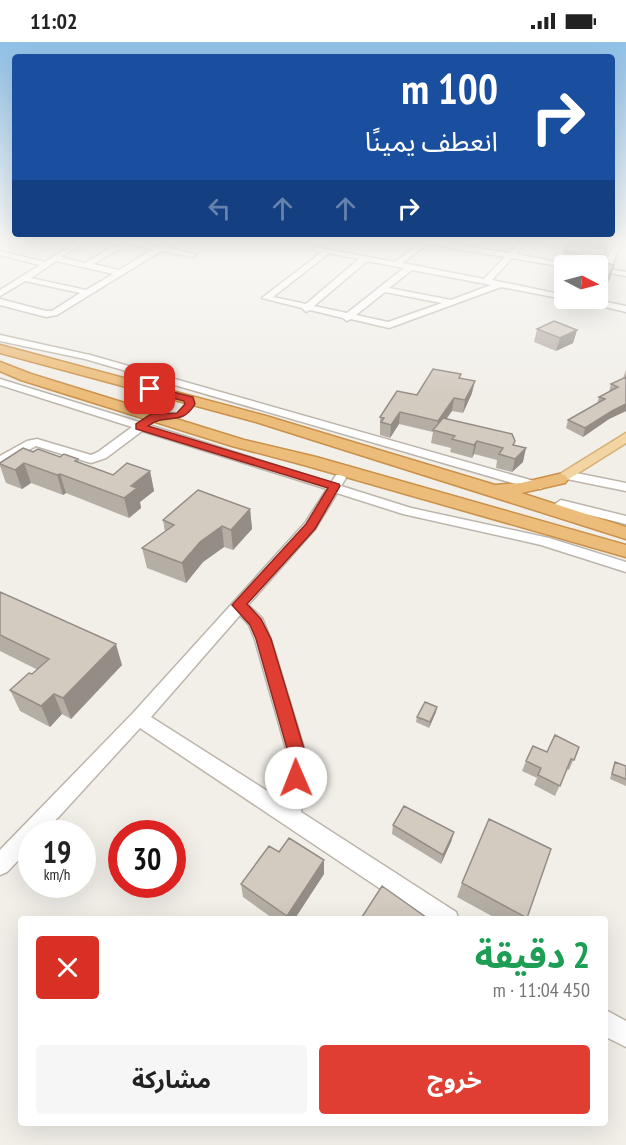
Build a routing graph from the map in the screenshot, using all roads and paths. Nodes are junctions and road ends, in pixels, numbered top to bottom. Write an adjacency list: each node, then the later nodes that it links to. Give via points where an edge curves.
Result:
1 (88, 293): 7 (street, via 46,314)
2 (272, 293): 10 (street, via 266,298)
3 (324, 293): 10 (street)
4 (377, 293): 12 (street)
5 (406, 293): 8 (street)
6 (475, 293): 8 (street)
7 (0, 302)
8 (451, 302): 12 (street, via 388,325)
9 (608, 305): 11 (street)
10 (306, 309): 12 (street)
11 (626, 309)
12 (347, 318)
13 (0, 338): 15 (street)
14 (0, 349): 17 (highway)
15 (87, 357): 17 (street); 30 (street)
16 (0, 366): 20 (highway)
17 (72, 369): 19 (highway)
18 (0, 382): 22 (street)
19 (189, 399): 20 (highway, via 188,409 179,416); 21 (highway)
20 (154, 416): 22 (street); 24 (highway)
21 (261, 419): 24 (highway, via 240,425 234,431 232,435); 29 (highway)
22 (140, 426): 25 (street, via 96,458 86,459 37,442); 28 (street)
23 (626, 437): 27 (main road)
24 (238, 443): 26 (highway)
25 (0, 461)
26 (345, 471): 28 (street); 36 (highway)
27 (562, 477): 30 (highway); 31 (street); 32 (highway, via 556,498)
28 (334, 486): 37 (street, via 408,511 544,541); 38 (street, via 310,526)
29 (481, 486): 30 (highway); 34 (highway)
30 (537, 486)
31 (626, 487)
32 (561, 504): 33 (street); 34 (highway)
33 (626, 520)
34 (602, 526): 35 (highway)
35 (626, 533)
36 (626, 551)
37 (626, 567)
38 (239, 605): 39 (street); 40 (street, via 256,622 264,639 296,752)
39 (139, 718): 40 (street); 41 (street)
40 (290, 816): 42 (street)
41 (0, 866)
42 (442, 916)
43 (608, 1024): 44 (street)
44 (626, 1035)

